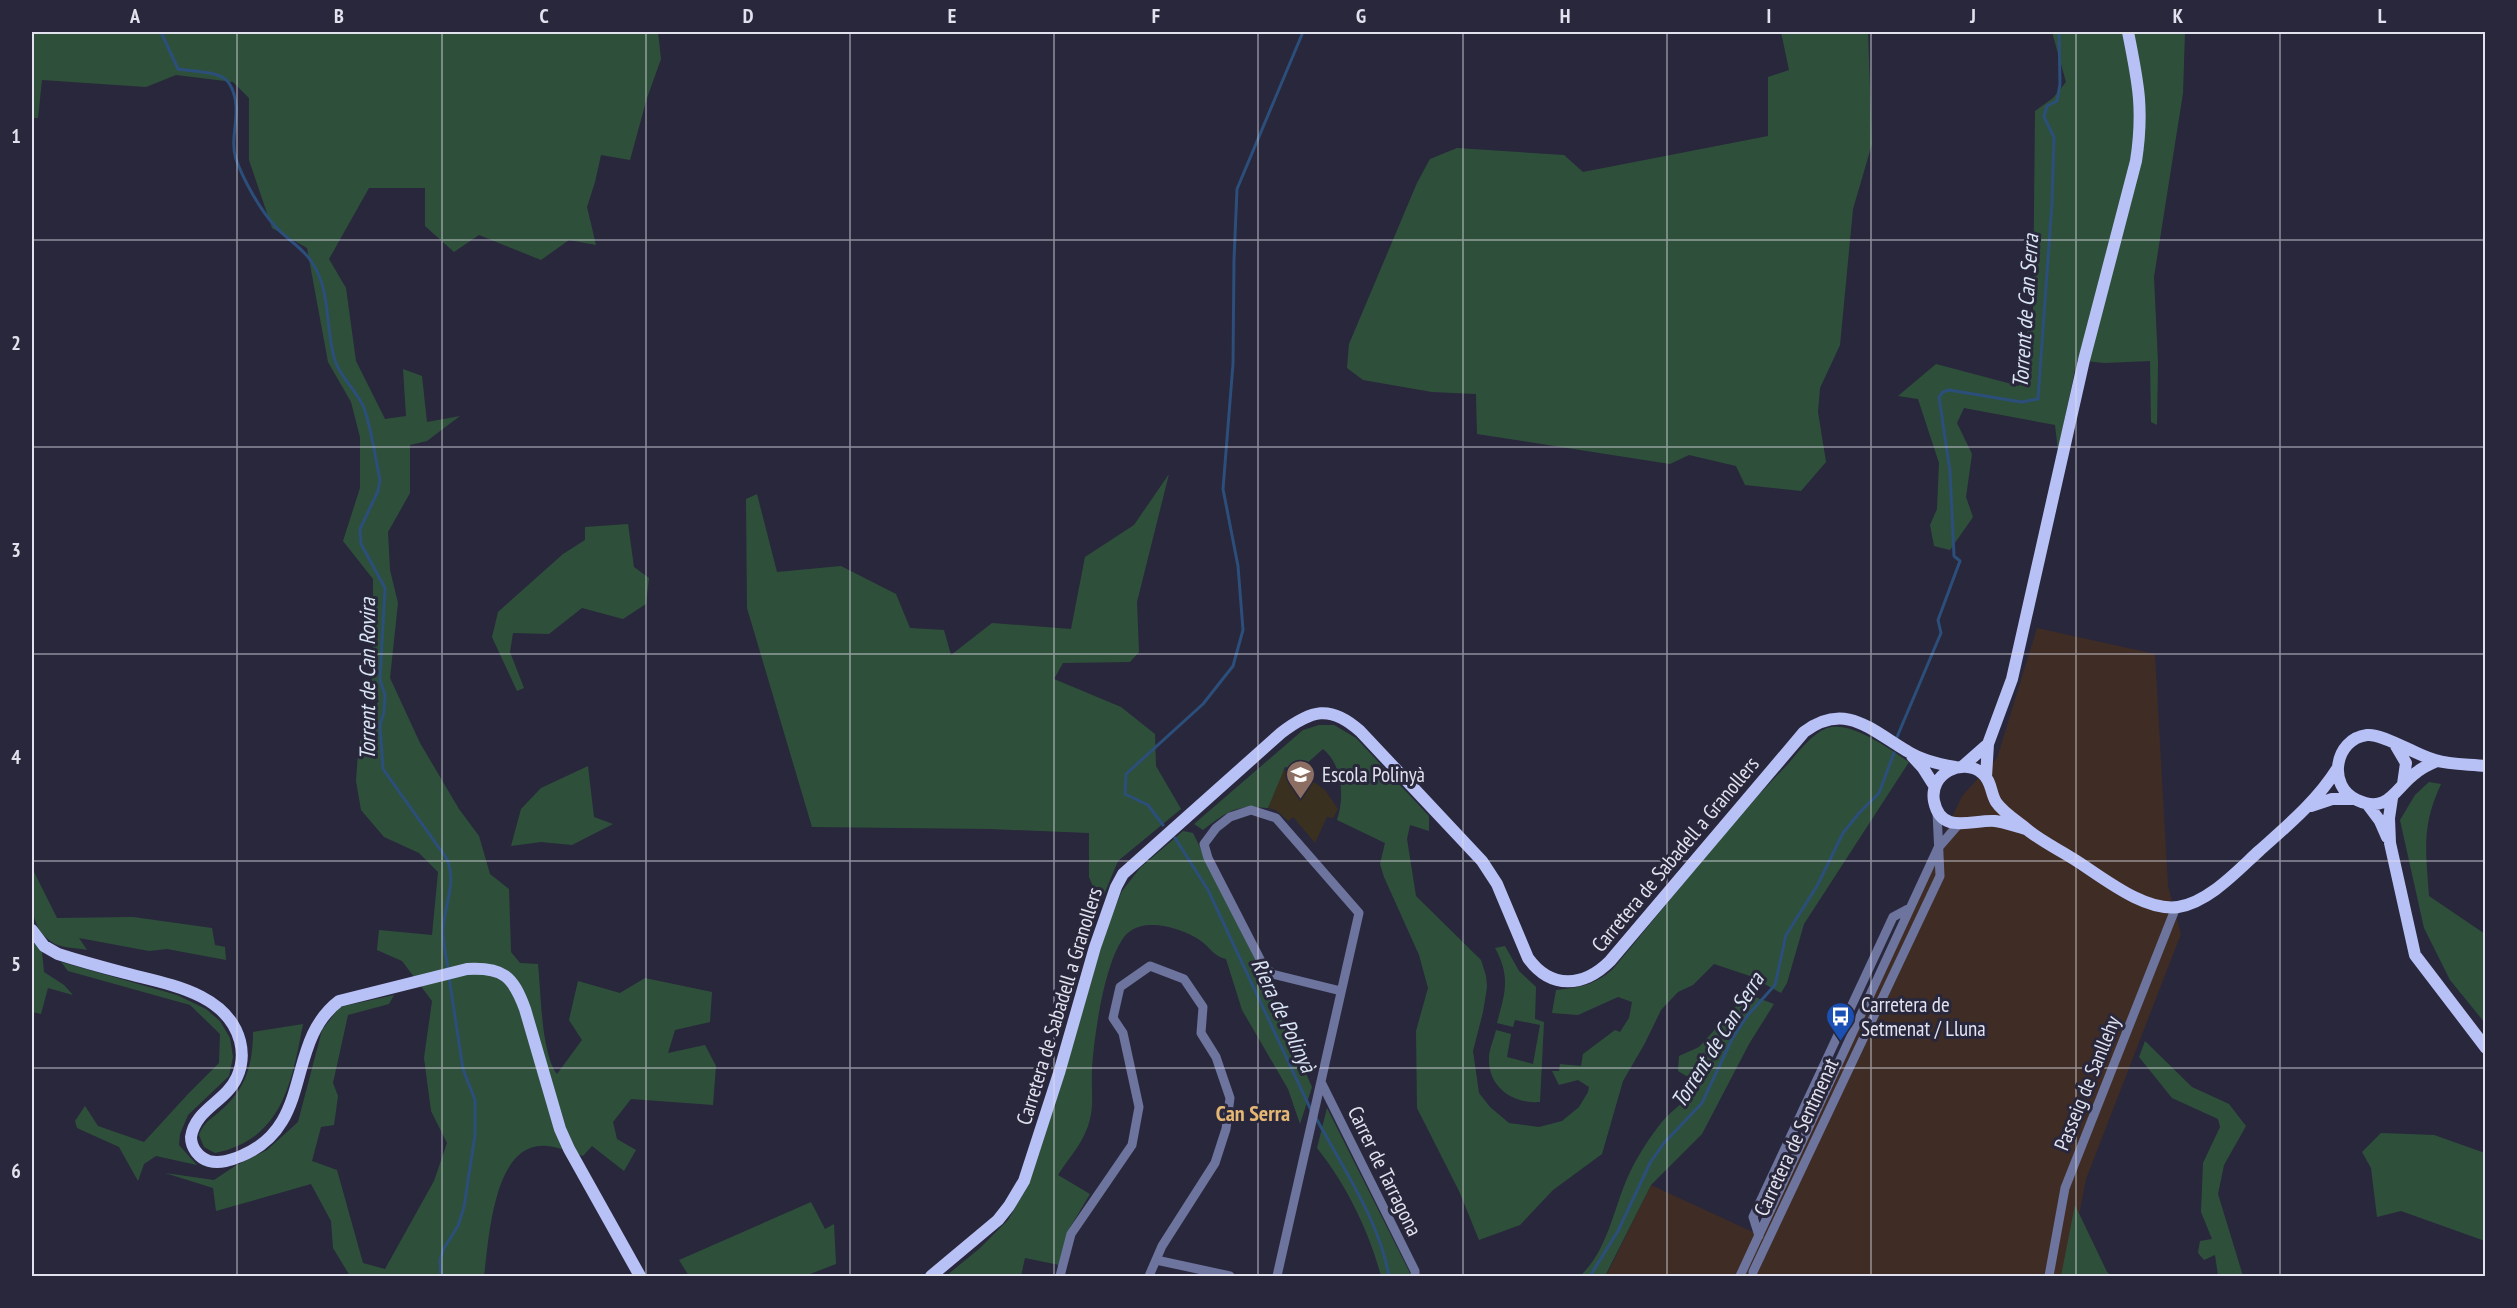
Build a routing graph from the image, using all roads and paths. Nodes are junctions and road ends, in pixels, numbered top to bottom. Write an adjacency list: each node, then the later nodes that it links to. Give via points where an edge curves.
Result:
1 (2128, 32): 2 (main road, via 2141,103 2136,160 2084,360 2012,679)
2 (1988, 744): 7 (main road); 9 (main road)
3 (2395, 745): 5 (main road); 8 (main road, via 2379,736 2361,736 2343,751); 10 (main road, via 2406,763)
4 (1909, 752): 7 (main road); 11 (main road); 30 (main road, Carretera de Sabadell a Granollers, via 1845,718 1833,717 1811,727 1610,961 1589,977 1569,981 1546,976 1535,968 1497,884 1482,861 1360,731 1342,717 1324,713 1298,720 1123,874 1095,947 1024,1181 998,1220)
5 (2437, 761): 6 (main road); 10 (main road)
6 (2486, 766)
7 (1959, 767): 9 (main road, via 1975,769); 11 (main road, via 1944,774)
8 (2337, 769): 14 (main road, via 2340,785); 16 (main road)
9 (1986, 777): 12 (main road)
10 (2403, 784): 13 (main road)
11 (1935, 787): 17 (main road)
12 (1993, 794): 18 (main road, via 1990,807); 20 (main road, via 2000,807)
13 (2392, 798): 15 (main road); 21 (main road)
14 (2354, 799): 15 (main road); 16 (main road, via 2332,799)
15 (2368, 805): 21 (main road)
16 (2310, 806): 23 (main road, via 2213,890)
17 (1937, 810): 19 (main road); 22 (street, Carretera de Sentmenat)
18 (1978, 821): 19 (main road); 20 (main road)
19 (1958, 825): 22 (street)
20 (2026, 829): 23 (main road, via 2129,894 2152,904)
21 (2390, 843): 26 (main road, via 2415,955)
22 (1938, 848): 36 (street, Carretera de Sentmenat, via 1908,909 1893,916 1802,1110 1753,1218 1759,1236); 37 (street, Carretera de Sentmenat, via 1940,876)
23 (2176, 907): 38 (street, Passeig de Sanllehy, via 2065,1188)
24 (32, 930): 29 (main road, via 44,946 58,954 193,993 230,1019 242,1047 240,1068 231,1087 197,1119 190,1137 197,1153 217,1162 253,1150 285,1118 314,1030 339,1001 467,969 490,969 507,976 525,1009 560,1129)
25 (1341, 991): 25 (street, via 1359,913 1276,818 1251,810 1230,817 1204,844 1262,963 1272,974); 27 (street)
26 (2486, 1048)
27 (1321, 1082): 34 (street); 35 (street, Carrer de Tarragona)
28 (1156, 1260): 31 (street, via 1215,1163 1226,1129 1230,1098 1216,1057 1201,1034 1203,1008 1184,979 1150,966 1120,987 1113,1018 1123,1033 1139,1107 1132,1145 1071,1234); 32 (street); 33 (street)
29 (640, 1276)
30 (931, 1276)
31 (1059, 1276)
32 (1149, 1276)
33 (1230, 1276)
34 (1277, 1276)
35 (1415, 1276)
36 (1742, 1276)
37 (1753, 1276)
38 (2049, 1276)

